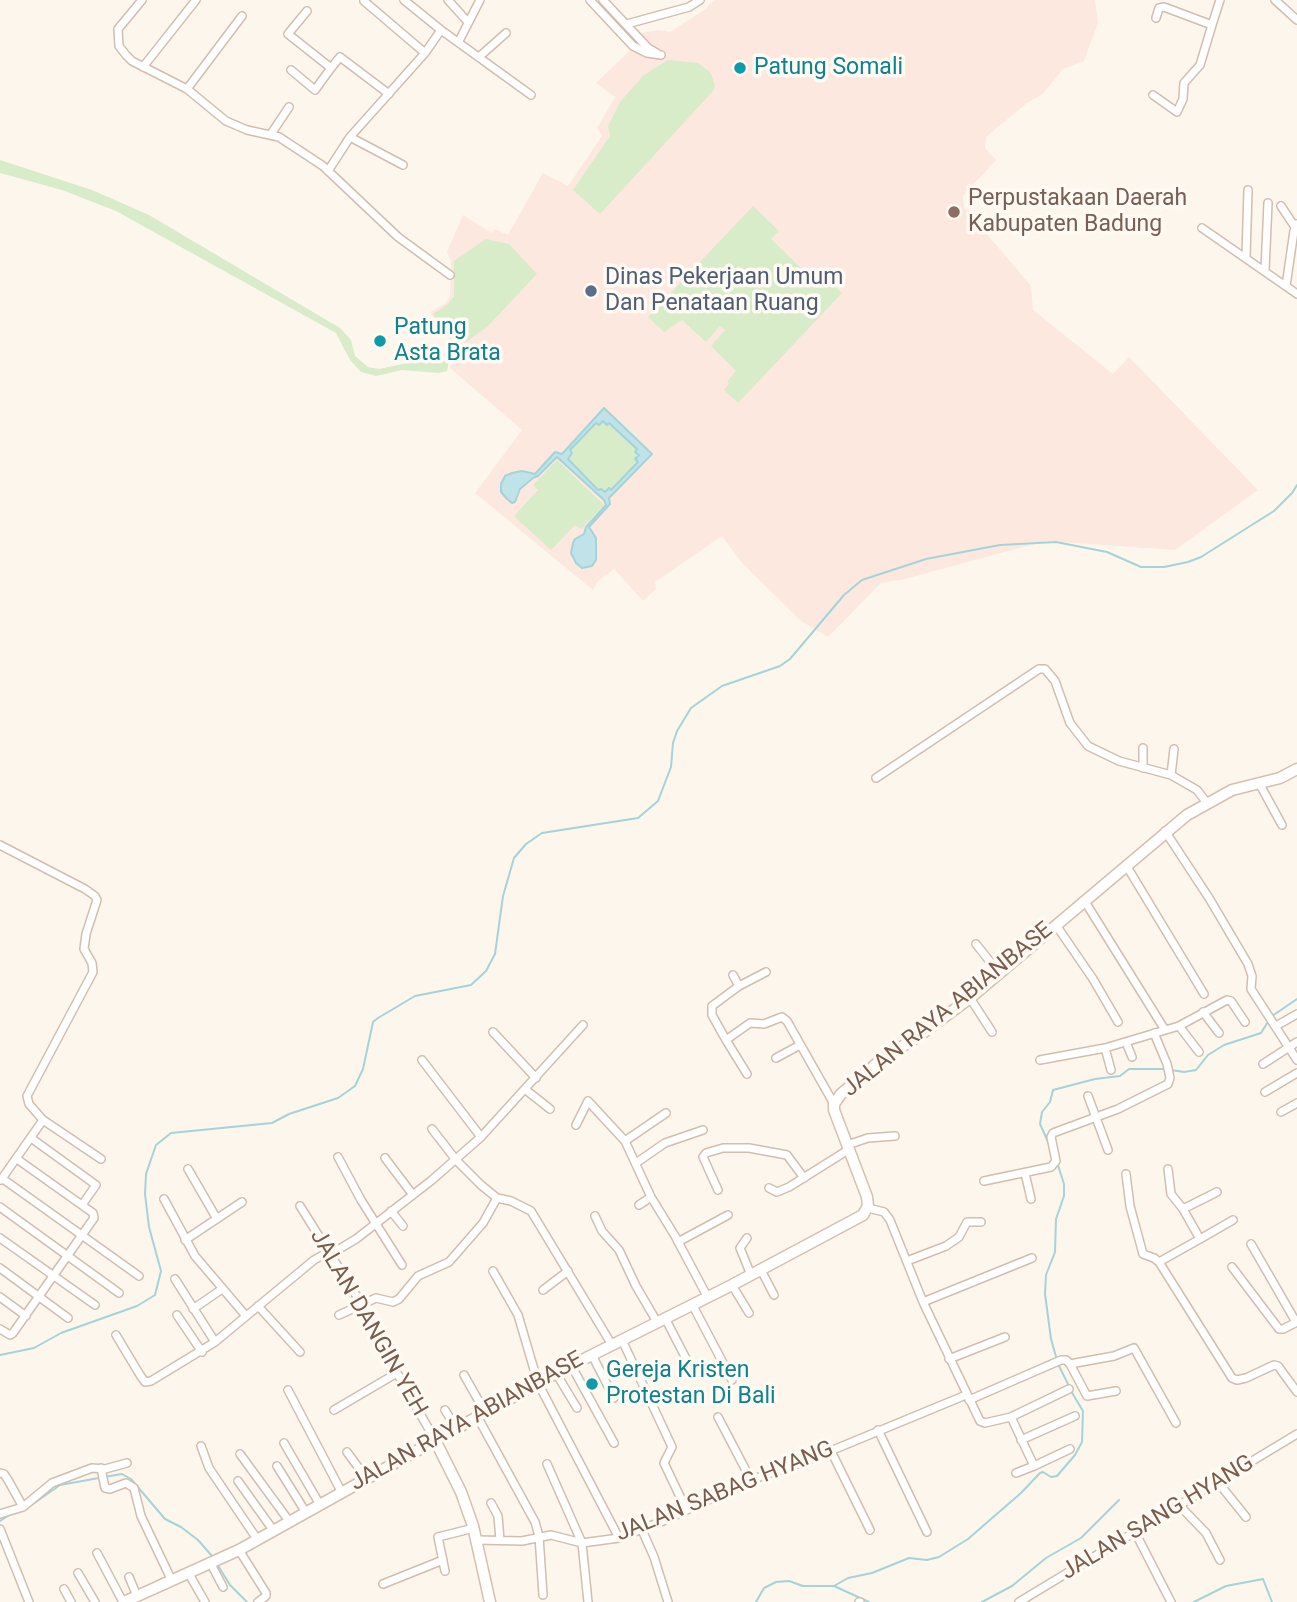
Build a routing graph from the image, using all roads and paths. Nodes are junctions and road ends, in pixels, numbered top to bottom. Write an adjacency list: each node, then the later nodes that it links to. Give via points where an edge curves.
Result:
1 (142, 0): 26 (street, via 120,25 117,38 126,55)
2 (196, 0): 26 (street)
3 (404, 0): 21 (street)
4 (448, 0): 18 (street)
5 (480, 0): 18 (street)
6 (590, 0): 15 (street)
7 (603, 0): 13 (street)
8 (701, 0): 19 (street)
9 (1220, 0): 20 (street)
10 (1275, 0): 17 (street)
11 (364, 1): 24 (street)
12 (307, 11): 27 (street, via 288,34)
13 (614, 11): 15 (street); 19 (street)
14 (242, 16): 29 (street)
15 (607, 18): 19 (street, via 633,46 661,55)
16 (1156, 18): 20 (street, via 1164,7)
17 (1297, 20)
18 (467, 21): 23 (street)
19 (628, 24)
20 (1212, 25): 32 (street, via 1200,65 1184,83 1177,112)
21 (441, 30): 23 (street); 24 (street)
22 (506, 33): 25 (street)
23 (459, 41): 25 (street)
24 (425, 53): 30 (street)
25 (479, 57): 31 (street)
26 (143, 67): 29 (street)
27 (331, 68): 28 (street, via 315,90); 30 (street, via 340,57)
28 (290, 70)
29 (187, 89): 34 (street, via 226,121)
30 (389, 94): 35 (street)
31 (530, 95)
32 (1153, 95)
33 (289, 107): 34 (street)
34 (271, 134): 37 (street)
35 (350, 137): 36 (street); 37 (street)
36 (403, 165)
37 (328, 171): 45 (street, via 398,237)
38 (1248, 191): 43 (street)
39 (1268, 202): 44 (street)
40 (1281, 206): 41 (street)
41 (1296, 226): 46 (street)
42 (1202, 228): 43 (street)
43 (1246, 257): 44 (street)
44 (1265, 270): 46 (street)
45 (450, 275)
46 (1286, 286): 47 (street)
47 (1297, 294)
48 (1143, 747): 50 (street)
49 (1174, 749): 52 (street)
50 (1143, 768): 52 (street); 53 (street, via 1082,741 1045,668)
51 (1297, 769): 54 (main road, JALAN RAYA ABIANBASE)
52 (1171, 775): 55 (street, via 1198,790)
53 (876, 778)
54 (1259, 783): 55 (main road, JALAN RAYA ABIANBASE, via 1241,786); 56 (street)
55 (1207, 803): 57 (main road, JALAN RAYA ABIANBASE)
56 (1282, 825)
57 (1165, 831): 59 (main road, JALAN RAYA ABIANBASE); 74 (street, via 1248,964 1251,989)
58 (0, 845): 107 (street, via 85,889 97,900 84,949 93,972 27,1096)
59 (1126, 865): 60 (main road, JALAN RAYA ABIANBASE); 67 (street)
60 (1084, 900): 61 (main road, JALAN RAYA ABIANBASE); 76 (street)
61 (1056, 925): 64 (main road, JALAN RAYA ABIANBASE); 71 (street)
62 (976, 944): 64 (street)
63 (766, 972): 66 (street)
64 (999, 973): 68 (main road, JALAN RAYA ABIANBASE)
65 (733, 975): 66 (street)
66 (739, 986): 81 (street, via 710,1010)
67 (1204, 994)
68 (970, 998): 78 (street); 102 (main road, JALAN RAYA ABIANBASE, via 882,1059)
69 (1203, 1012): 72 (street, via 1229,1000); 75 (street); 80 (street)
70 (1297, 1014): 74 (street)
71 (1118, 1022)
72 (1245, 1022)
73 (583, 1025): 97 (street)
74 (1275, 1025): 85 (street)
75 (1179, 1026): 76 (street); 87 (street)
76 (1165, 1030): 79 (street)
77 (493, 1032): 97 (street)
78 (992, 1032)
79 (1154, 1033): 82 (street); 106 (street, via 1170,1081)
80 (1219, 1033)
81 (726, 1040): 84 (street, via 750,1023 764,1024 779,1017 787,1021); 95 (street)
82 (1126, 1042): 86 (street); 88 (street)
83 (1297, 1042): 85 (street)
84 (800, 1045): 89 (street); 102 (street)
85 (1289, 1047): 92 (street); 93 (street)
86 (1105, 1048): 91 (street); 94 (street)
87 (1199, 1052)
88 (1132, 1057)
89 (776, 1058)
90 (422, 1060): 113 (street)
91 (1040, 1060)
92 (1297, 1060)
93 (1263, 1064)
94 (1111, 1070)
95 (747, 1073)
96 (1297, 1073): 99 (street)
97 (536, 1078): 98 (street)
98 (526, 1090): 103 (street); 113 (street)
99 (1265, 1092)
100 (1088, 1096): 106 (street)
101 (1297, 1103): 104 (street)
102 (834, 1104): 115 (main road, JALAN RAYA ABIANBASE)
103 (550, 1109)
104 (1281, 1112)
105 (666, 1113): 114 (street)
106 (1095, 1116): 116 (street); 125 (street, via 1053,1133 1056,1161 1051,1167)
107 (43, 1120): 112 (street); 120 (street)
108 (576, 1125): 114 (street, via 588,1101)
109 (432, 1129): 121 (street)
110 (703, 1130): 122 (street, via 666,1143)
111 (895, 1136): 115 (street, via 868,1138)
112 (31, 1138): 119 (street); 139 (street, via 96,1185)
113 (481, 1138): 121 (street)
114 (625, 1141): 122 (street)
115 (848, 1147): 127 (street); 143 (main road, JALAN RAYA ABIANBASE)
116 (1108, 1150)
117 (338, 1157): 150 (street)
118 (385, 1158): 133 (street)
119 (17, 1159): 128 (street); 139 (street)
120 (101, 1159)
121 (456, 1160): 133 (street); 135 (street)
122 (636, 1163): 134 (street)
123 (188, 1169): 148 (street)
124 (1168, 1169): 144 (street, via 1171,1194)
125 (1025, 1173): 129 (street); 137 (street)
126 (1126, 1174): 164 (street, via 1143,1254)
127 (804, 1178): 130 (street, via 782,1191); 131 (street, via 787,1155 749,1147 723,1148 703,1157)
128 (1, 1180): 153 (street)
129 (984, 1181)
130 (769, 1188)
131 (718, 1189)
132 (1217, 1192): 144 (street)
133 (413, 1195): 145 (street)
134 (651, 1197): 140 (street); 158 (street)
135 (497, 1198): 169 (street, via 531,1211); 185 (street, via 483,1223 449,1262 418,1276 399,1299 376,1298)
136 (164, 1199): 157 (street)
137 (1031, 1199)
138 (242, 1202): 148 (street)
139 (82, 1205): 153 (street, via 94,1216)
140 (639, 1205)
141 (300, 1206): 160 (street, JALAN DANGIN YEH)
142 (0, 1207): 161 (street)
143 (867, 1208): 163 (street, via 886,1214); 170 (main road, JALAN RAYA ABIANBASE, via 857,1219)
144 (1182, 1209): 156 (street)
145 (391, 1210): 150 (street); 152 (street)
146 (729, 1215): 158 (street)
147 (595, 1216): 194 (street)
148 (217, 1219): 157 (street)
149 (1233, 1220): 156 (street)
150 (375, 1222): 160 (street); 165 (street)
151 (981, 1222): 163 (street, via 967,1222 960,1237)
152 (403, 1226)
153 (81, 1236): 161 (street); 171 (street)
154 (0, 1238): 172 (street)
155 (747, 1238): 170 (street, via 740,1248)
156 (1200, 1239): 164 (street)
157 (185, 1240): 175 (street)
158 (678, 1242): 180 (street)
159 (1251, 1244): 195 (street)
160 (330, 1253): 185 (street, JALAN DANGIN YEH); 186 (street, via 314,1260)
161 (66, 1256): 172 (street); 177 (street)
162 (1032, 1258): 182 (street)
163 (907, 1261): 182 (street)
164 (1159, 1262): 216 (street, via 1232,1378 1246,1378 1274,1365)
165 (402, 1265)
166 (1232, 1267): 195 (street, via 1279,1329)
167 (0, 1268): 179 (street)
168 (493, 1270): 212 (street, via 518,1315)
169 (568, 1271): 176 (street); 200 (street)
170 (756, 1272): 174 (main road, JALAN RAYA ABIANBASE); 178 (street)
171 (139, 1276)
172 (54, 1277): 179 (street); 184 (street)
173 (174, 1279): 187 (street)
174 (732, 1285): 180 (main road, JALAN RAYA ABIANBASE); 188 (street)
175 (222, 1289): 187 (street); 192 (street)
176 (543, 1290)
177 (120, 1293)
178 (774, 1295)
179 (40, 1296): 189 (street); 193 (street)
180 (707, 1296): 183 (main road, JALAN RAYA ABIANBASE)
181 (0, 1297): 189 (street)
182 (923, 1302): 204 (street)
183 (692, 1304): 194 (main road, JALAN RAYA ABIANBASE); 211 (street)
184 (94, 1305)
185 (363, 1306): 191 (street); 208 (street, JALAN DANGIN YEH)
186 (258, 1307): 192 (street); 202 (street)
187 (193, 1309): 199 (street)
188 (749, 1313)
189 (26, 1315): 196 (street, via 11,1335)
190 (177, 1315): 201 (street)
191 (340, 1315)
192 (246, 1317): 199 (street)
193 (68, 1318)
194 (661, 1320): 200 (main road, JALAN RAYA ABIANBASE); 207 (street)
195 (1296, 1322)
196 (0, 1329)
197 (116, 1335): 201 (street, via 145,1382)
198 (1005, 1337): 204 (street)
199 (215, 1342): 201 (street)
200 (617, 1342): 203 (main road, JALAN RAYA ABIANBASE); 255 (street, via 672,1447 664,1463)
201 (202, 1352)
202 (300, 1352)
203 (592, 1355): 205 (main road, JALAN RAYA ABIANBASE); 217 (street)
204 (949, 1359): 218 (street)
205 (571, 1364): 209 (main road, JALAN RAYA ABIANBASE); 233 (street)
206 (1070, 1364): 215 (street, via 1085,1395); 218 (street, JALAN SABAG HYANG, via 1058,1362); 226 (street, JALAN SABAG HYANG, via 1134,1348)
207 (693, 1372)
208 (397, 1373): 220 (street); 230 (street, JALAN DANGIN YEH)
209 (555, 1373): 212 (main road, JALAN RAYA ABIANBASE); 219 (street)
210 (464, 1375): 222 (street)
211 (732, 1380)
212 (538, 1382): 222 (main road, JALAN RAYA ABIANBASE); 268 (street)
213 (1069, 1389): 224 (street)
214 (288, 1390): 250 (street)
215 (1116, 1391)
216 (1297, 1392)
217 (614, 1398)
218 (967, 1398): 224 (street, via 983,1423); 228 (street, JALAN SABAG HYANG)
219 (577, 1408)
220 (334, 1410)
221 (445, 1410): 227 (street)
222 (481, 1414): 227 (main road, JALAN RAYA ABIANBASE); 267 (street)
223 (1075, 1416): 231 (street)
224 (1011, 1417): 231 (street)
225 (718, 1418): 247 (street)
226 (1176, 1423)
227 (456, 1428): 230 (main road, JALAN RAYA ABIANBASE)
228 (878, 1430): 235 (street, JALAN SABAG HYANG); 265 (street)
229 (1297, 1434): 249 (street, JALAN SANG HYANG)
230 (435, 1440): 246 (main road, JALAN RAYA ABIANBASE); 260 (main road)
231 (1021, 1440): 242 (street)
232 (284, 1443): 251 (street)
233 (614, 1443)
234 (201, 1446): 269 (street, via 209,1468)
235 (830, 1449): 247 (street, JALAN SABAG HYANG); 264 (street)
236 (1070, 1449): 242 (street)
237 (347, 1452): 246 (street)
238 (240, 1454): 259 (street)
239 (127, 1463): 243 (street)
240 (547, 1464): 272 (street)
241 (277, 1466): 256 (street)
242 (1034, 1466): 245 (street)
243 (102, 1470): 254 (street, via 92,1468 52,1483); 282 (street, via 108,1489 126,1483 134,1488 141,1516)
244 (0, 1473): 254 (street)
245 (1016, 1473)
246 (366, 1478): 250 (main road, JALAN RAYA ABIANBASE)
247 (751, 1479): 255 (street, JALAN SABAG HYANG)
248 (238, 1481): 262 (street)
249 (1217, 1481): 253 (street, JALAN SANG HYANG); 258 (street)
250 (341, 1491): 251 (main road, JALAN RAYA ABIANBASE)
251 (319, 1503): 256 (main road, JALAN RAYA ABIANBASE)
252 (491, 1503): 271 (street, via 498,1516)
253 (1178, 1504): 266 (street, JALAN SANG HYANG); 276 (street, via 1206,1533)
254 (23, 1507): 257 (street)
255 (686, 1509): 263 (street, JALAN SABAG HYANG)
256 (305, 1511): 259 (main road, JALAN RAYA ABIANBASE)
257 (0, 1514)
258 (1246, 1517)
259 (289, 1521): 262 (main road, JALAN RAYA ABIANBASE)
260 (474, 1528): 270 (main road); 275 (street, via 438,1537)
261 (0, 1529): 288 (street)
262 (273, 1530): 269 (main road, JALAN RAYA ABIANBASE)
263 (642, 1530): 268 (street, JALAN SABAG HYANG); 296 (street)
264 (870, 1530)
265 (927, 1532)
266 (1135, 1532): 297 (street, JALAN SANG HYANG); 298 (street)
267 (539, 1536): 271 (street, JALAN SABAG HYANG); 272 (street, JALAN SABAG HYANG); 286 (street)
268 (619, 1538): 272 (street, JALAN SABAG HYANG)
269 (257, 1539): 273 (main road, JALAN RAYA ABIANBASE)
270 (477, 1540): 271 (street, JALAN SABAG HYANG); 294 (main road)
271 (500, 1540)
272 (582, 1543): 295 (street)
273 (239, 1549): 277 (main road, JALAN RAYA ABIANBASE); 293 (street, via 266,1593)
274 (97, 1553): 291 (street)
275 (443, 1560): 278 (street); 283 (street)
276 (1220, 1560)
277 (215, 1562): 280 (main road, JALAN RAYA ABIANBASE); 284 (street)
278 (445, 1571)
279 (79, 1573): 290 (street)
280 (189, 1574): 282 (main road, JALAN RAYA ABIANBASE); 292 (street)
281 (128, 1577): 287 (street)
282 (172, 1581): 287 (main road, JALAN RAYA ABIANBASE)
283 (383, 1584)
284 (223, 1587)
285 (64, 1589): 289 (street)
286 (543, 1595)
287 (137, 1596): 291 (main road, JALAN RAYA ABIANBASE)
288 (29, 1602)
289 (71, 1602)
290 (95, 1602)
291 (124, 1602)
292 (205, 1602)
293 (258, 1602)
294 (490, 1602)
295 (588, 1602)
296 (667, 1602)
297 (1019, 1602)
298 (1171, 1602)

